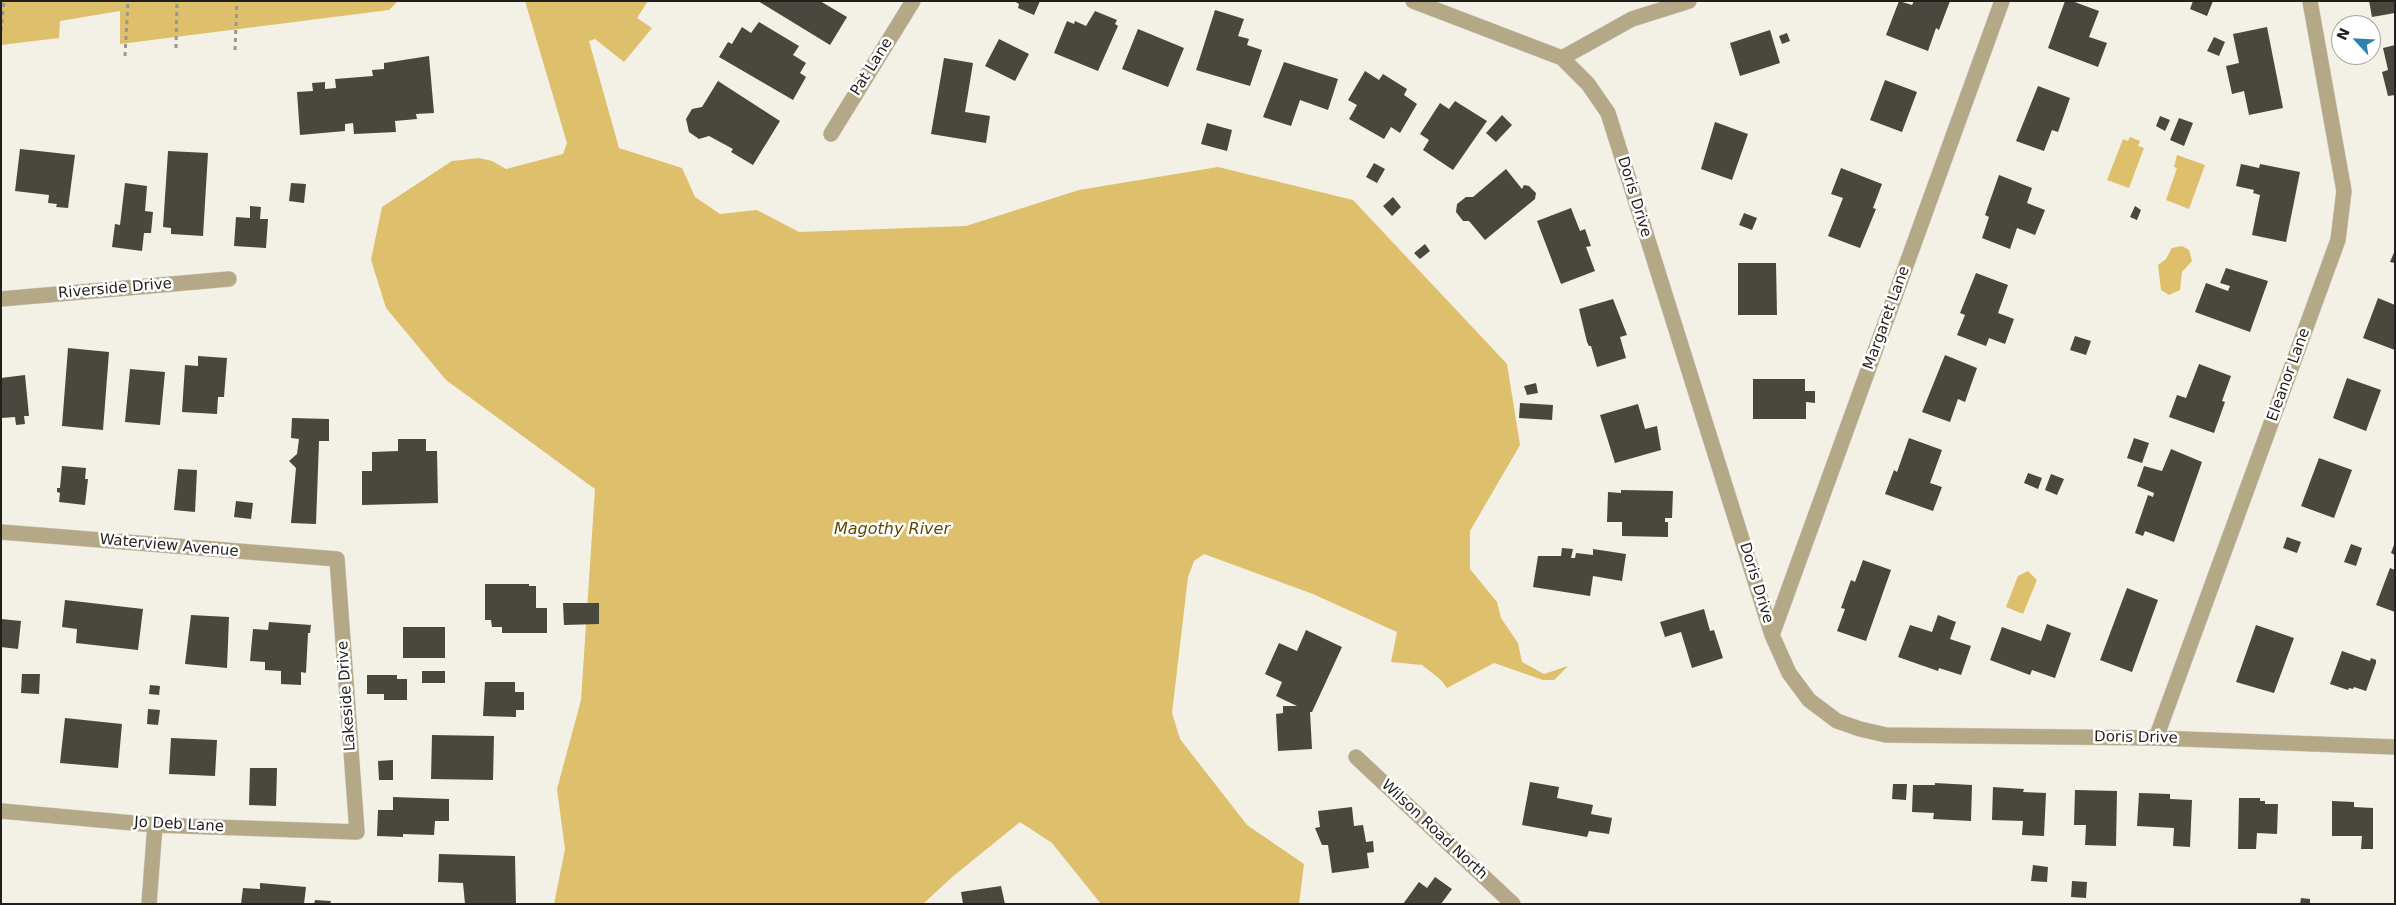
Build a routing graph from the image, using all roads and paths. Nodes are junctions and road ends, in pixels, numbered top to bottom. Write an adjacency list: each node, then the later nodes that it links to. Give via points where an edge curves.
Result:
1 (4, 1): 10 (path)
2 (128, 1): 13 (path)
3 (177, 1): 11 (path)
4 (237, 1): 12 (path)
5 (913, 1): 15 (street, Pat Lane)
6 (1413, 1): 14 (street, Doris Drive)
7 (1689, 1): 14 (street, via 1632,19)
8 (2002, 1): 20 (street, Margaret Lane)
9 (2310, 1): 21 (street, Eleanor Lane, via 2344,192 2338,240)
10 (1, 31)
11 (176, 48)
12 (235, 50)
13 (125, 56)
14 (1562, 58): 20 (street, Doris Drive, via 1588,84 1608,113)
15 (831, 134)
16 (229, 279): 17 (street, Riverside Drive)
17 (1, 299)
18 (1, 532): 19 (street, Waterview Avenue)
19 (337, 559): 26 (street, Lakeside Drive)
20 (1772, 635): 21 (street, Doris Drive, via 1789,673 1809,700 1837,721 1860,729 1886,735)
21 (2156, 738): 22 (street, Doris Drive)
22 (2395, 747)
23 (1356, 757): 28 (street, Wilson Road North)
24 (1, 811): 25 (street, Jo Deb Lane)
25 (155, 825): 26 (street, Jo Deb Lane); 27 (street)
26 (357, 832)
27 (149, 904)
28 (1513, 904)

